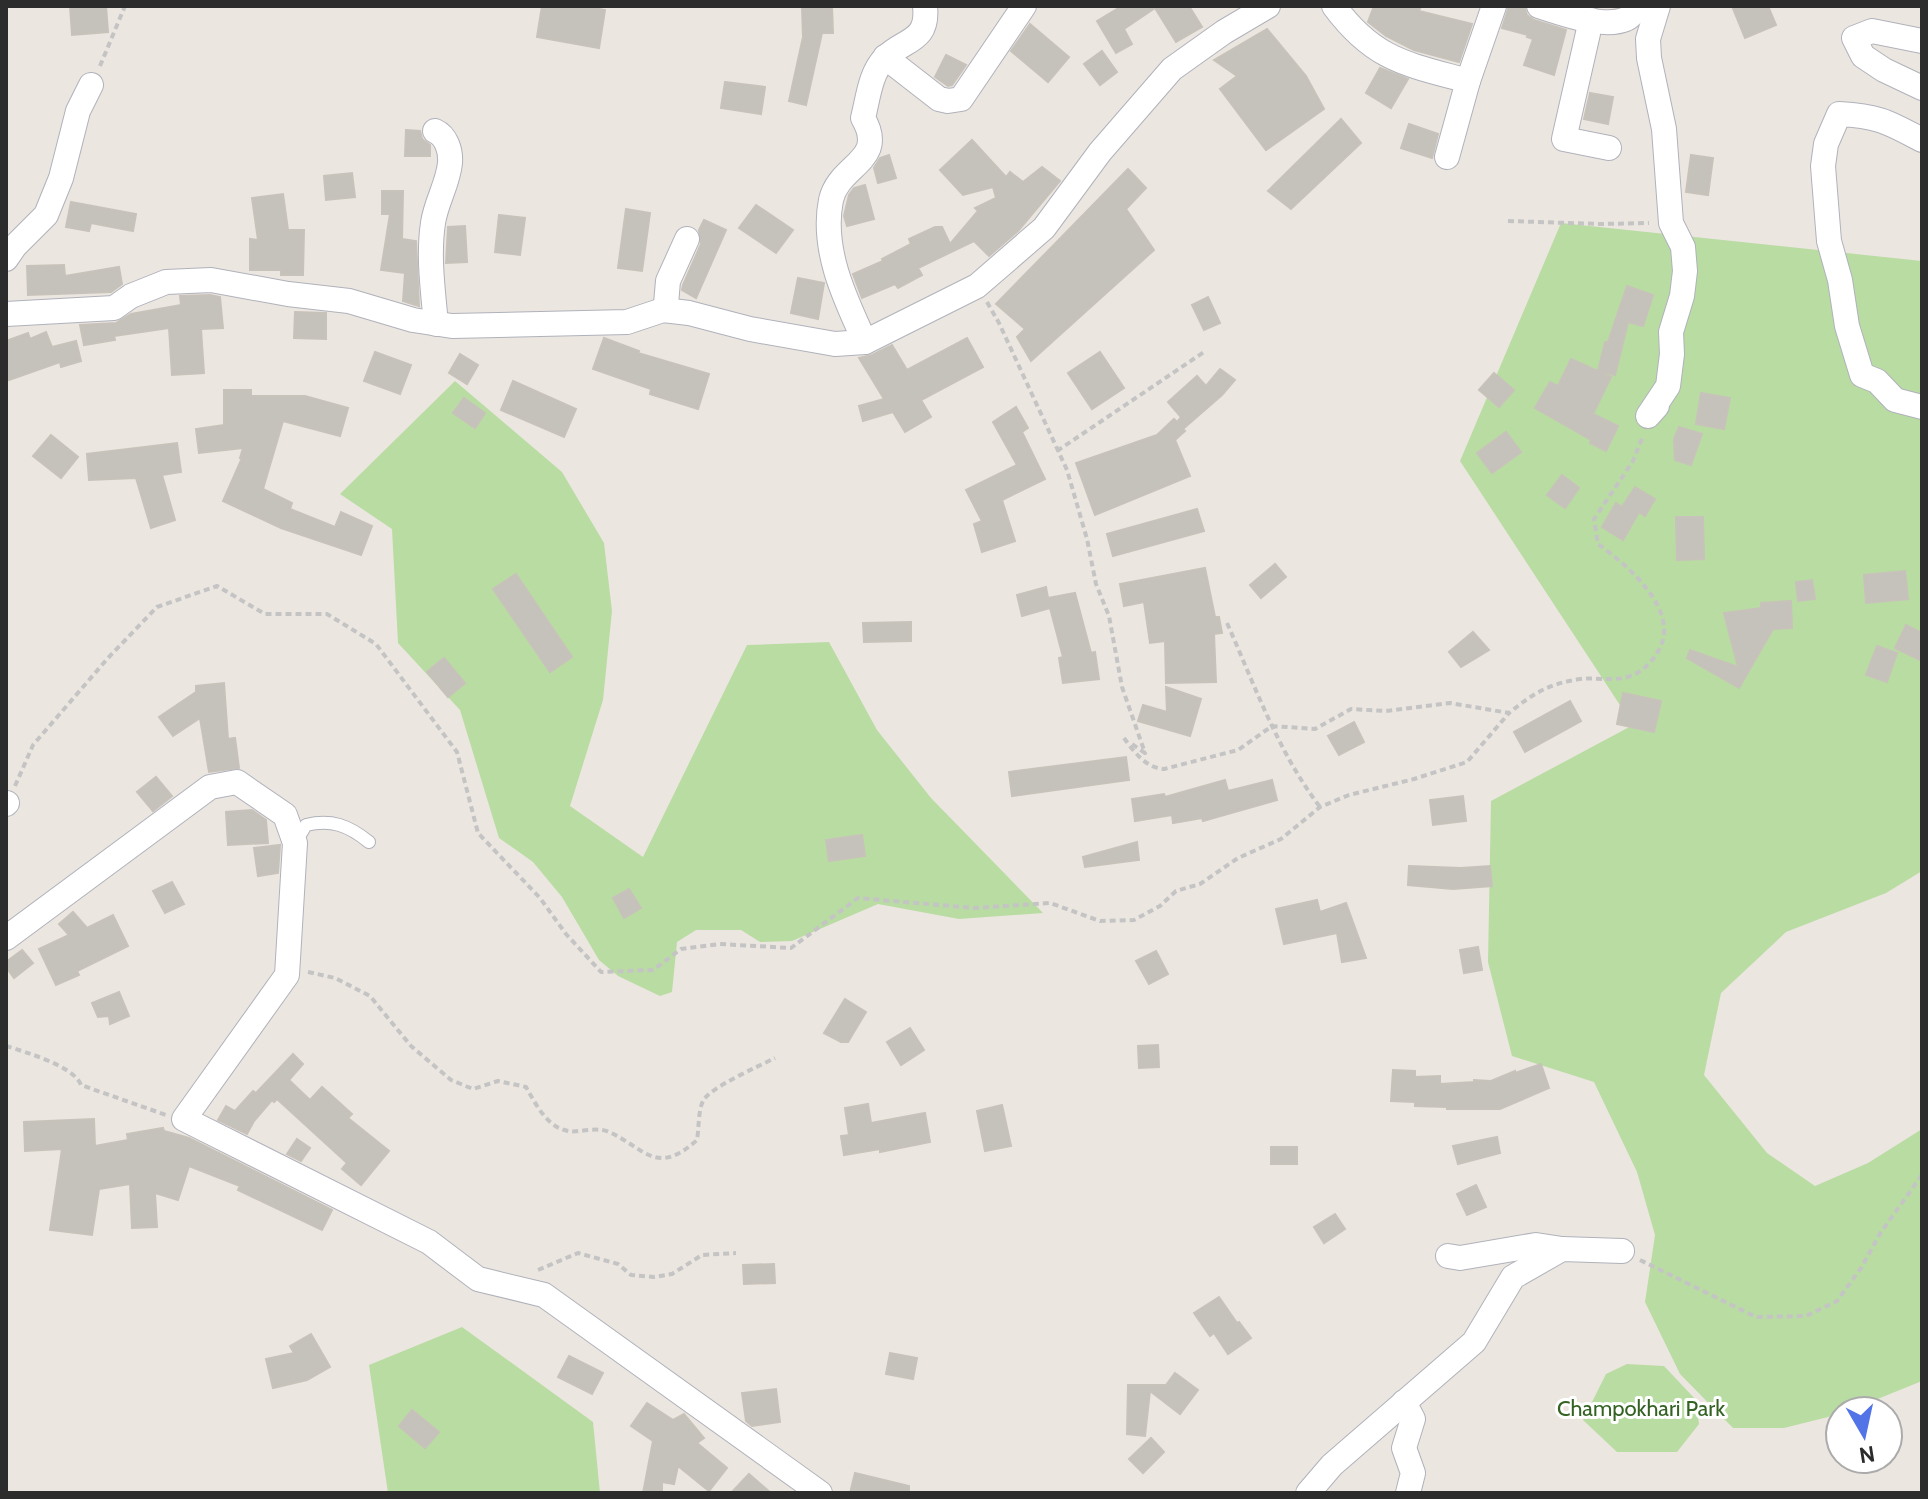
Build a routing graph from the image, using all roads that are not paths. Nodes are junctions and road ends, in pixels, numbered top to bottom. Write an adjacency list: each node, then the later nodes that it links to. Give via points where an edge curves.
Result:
1 (925, 6): 11 (street, via 921,33)
2 (1024, 6): 11 (street, via 961,99 939,99)
3 (1268, 6): 24 (street, via 1172,69 1100,152 1044,228 977,286)
4 (1334, 6): 12 (street, via 1377,51)
5 (1494, 6): 12 (street)
6 (1539, 6): 9 (street)
7 (1640, 6): 9 (street, via 1627,19)
8 (1658, 6): 25 (street, via 1648,39 1649,58 1664,129 1671,223 1683,247 1685,271 1671,332 1668,386 1648,416)
9 (1591, 20): 17 (street, via 1564,139)
10 (1922, 41): 14 (street, via 1872,31 1854,38 1863,56)
11 (885, 57): 24 (street, via 872,79 863,118 871,147 841,178 830,214 835,268)
12 (1468, 81): 18 (street)
13 (91, 85): 20 (street, via 46,215)
14 (1922, 88)
15 (435, 131): 23 (street, via 448,145 450,161 432,225)
16 (1922, 140): 26 (street, via 1868,116 1839,114 1823,166 1829,241 1862,375 1877,381 1895,400)
17 (1609, 148)
18 (1447, 157)
19 (687, 239): 21 (street, via 668,281)
20 (6, 259)
21 (663, 310): 23 (street, via 627,322); 24 (street, via 835,344)
22 (6, 314): 23 (street, via 114,308 166,282 211,280 349,301)
23 (436, 324)
24 (865, 342)
25 (1657, 406)
26 (1922, 407)
27 (369, 842): 28 (lane, via 355,830 325,821 306,825)
28 (295, 843): 29 (street, via 285,815 237,782 210,787); 34 (street, via 287,975 184,1119 429,1242 478,1279 544,1295)
29 (6, 938)
30 (1562, 1249): 31 (street); 32 (street, via 1536,1245); 33 (street, via 1513,1277 1474,1342)
31 (1622, 1251)
32 (1448, 1256)
33 (1404, 1402): 35 (street); 36 (street, via 1413,1419 1404,1448 1413,1473)
34 (820, 1493)
35 (1308, 1493)
36 (1408, 1493)

